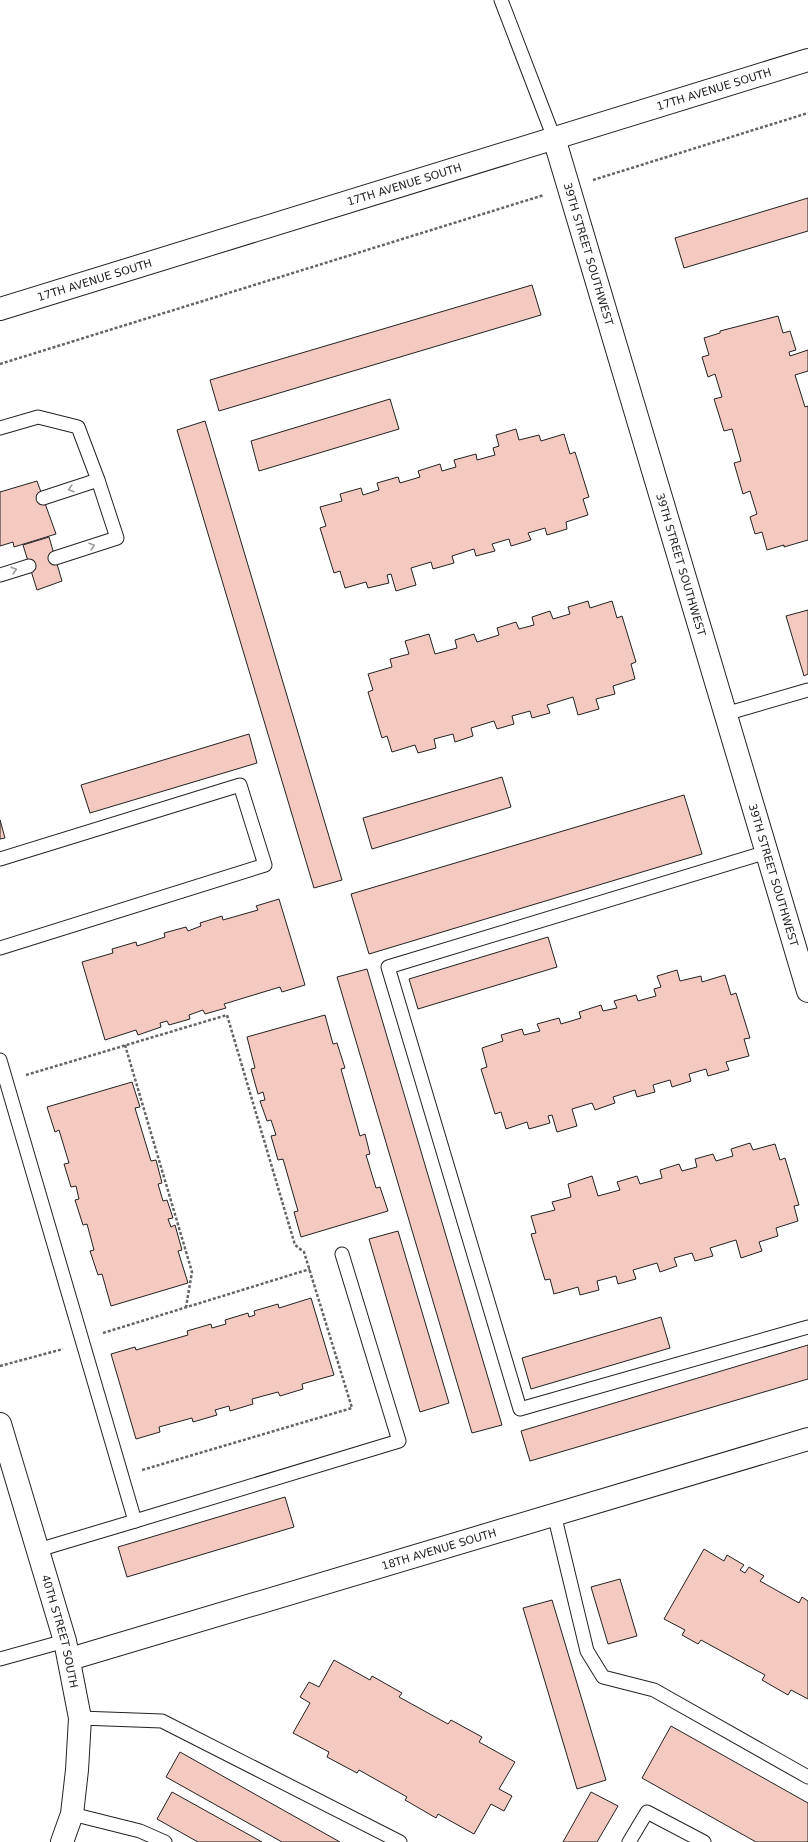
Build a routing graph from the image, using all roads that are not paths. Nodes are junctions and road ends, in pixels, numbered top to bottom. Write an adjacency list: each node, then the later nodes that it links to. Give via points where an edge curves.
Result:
1 (501, 0): 3 (lane)
2 (808, 60): 3 (street, 17TH AVENUE SOUTH)
3 (554, 138): 4 (street, 17TH AVENUE SOUTH); 12 (street, 39TH STREET SOUTHWEST)
4 (0, 309)
5 (0, 428): 6 (lane, via 38,416 78,427)
6 (98, 480): 7 (lane, one-way to 7); 8 (lane, one-way to 6, via 117,538)
7 (43, 498)
8 (55, 558)
9 (29, 566): 10 (lane, one-way to 9)
10 (0, 574)
11 (808, 690): 12 (lane)
12 (725, 714): 13 (street, 39TH STREET SOUTHWEST)
13 (767, 852): 16 (street, 39TH STREET SOUTHWEST); 19 (lane, via 388,967 520,1409)
14 (0, 859): 15 (lane, via 240,785 265,865)
15 (0, 948)
16 (808, 990)
17 (0, 1060): 23 (lane)
18 (342, 1254): 23 (lane, via 399,1441)
19 (808, 1327)
20 (0, 1424): 24 (street, 40TH STREET SOUTH)
21 (808, 1439): 22 (street, 18TH AVENUE SOUTH)
22 (554, 1514): 25 (street, 18TH AVENUE SOUTH); 28 (lane, via 587,1651 603,1677 654,1690)
23 (134, 1521): 24 (lane)
24 (38, 1550): 25 (street, 40TH STREET SOUTH)
25 (67, 1650): 26 (lane); 27 (street, 40TH STREET SOUTH)
26 (0, 1659)
27 (80, 1718): 29 (street, 40TH STREET SOUTH); 32 (lane, via 162,1721)
28 (808, 1777)
29 (72, 1814): 30 (street, 40TH STREET SOUTH); 31 (lane, via 140,1831)
30 (62, 1842)
31 (165, 1842)
32 (400, 1842)
33 (629, 1842): 34 (lane, via 647,1812)
34 (704, 1842)

